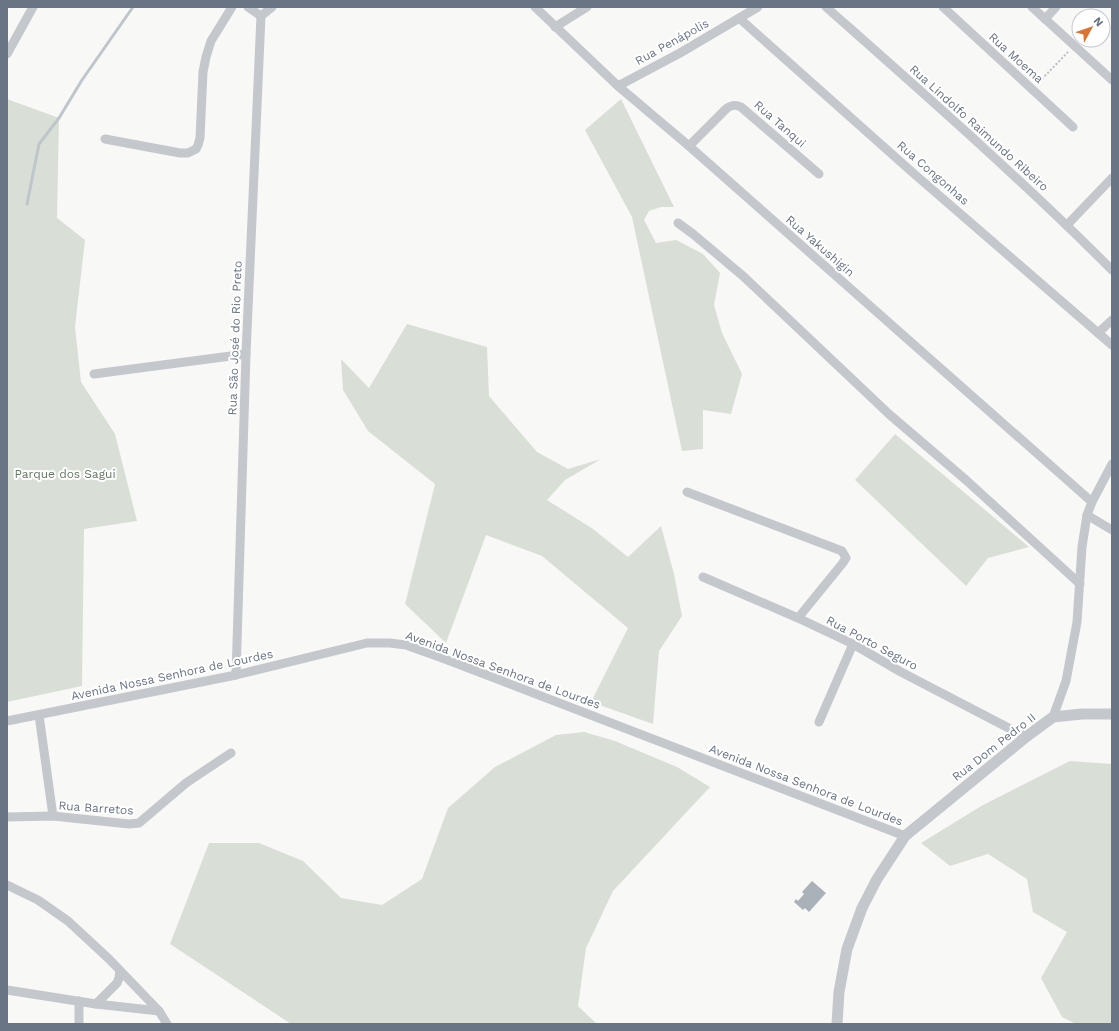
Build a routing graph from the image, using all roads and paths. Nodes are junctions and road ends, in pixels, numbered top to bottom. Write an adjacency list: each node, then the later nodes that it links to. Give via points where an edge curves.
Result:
1 (33, 7): 19 (street)
2 (232, 7): 24 (street, via 211,41 206,57 200,138 196,149 180,153)
3 (248, 7): 12 (street)
4 (272, 7): 12 (street)
5 (535, 7): 15 (street, Rua Yakushigin)
6 (587, 7): 15 (street)
7 (758, 7): 13 (street, Rua Penápolis)
8 (826, 7): 29 (street, Rua Lindolfo Raimundo Ribeiro)
9 (943, 7): 22 (street, Rua Moema)
10 (1032, 7): 14 (street)
11 (1056, 7): 14 (street)
12 (261, 16): 34 (street, Rua São José do Rio Preto)
13 (740, 18): 21 (street, Rua Penápolis); 32 (street, Rua Congonhas)
14 (1045, 19): 16 (street)
15 (555, 27): 21 (street, Rua Yakushigin)
16 (1071, 43)
17 (1072, 48): 22 (path)
18 (1076, 48): 20 (street)
19 (7, 54)
20 (1112, 80)
21 (618, 86): 25 (street, Rua Yakushigin)
22 (1032, 89): 23 (street, Rua Moema)
23 (1073, 127)
24 (105, 139)
25 (689, 146): 26 (street, Rua Tanqui, via 726,109 730,106 742,106); 38 (street, Rua Yakushigin)
26 (819, 174)
27 (1112, 178): 29 (street)
28 (678, 223): 42 (street, via 743,276 890,414)
29 (1067, 225): 30 (street, Rua Lindolfo Raimundo Ribeiro)
30 (1112, 270)
31 (1112, 320): 32 (street)
32 (1098, 333): 33 (street, Rua Congonhas)
33 (1112, 345)
34 (246, 354): 35 (street); 45 (street, Rua São José do Rio Preto)
35 (94, 374)
36 (1112, 464): 38 (street, Rua Dom Pedro II)
37 (688, 492): 43 (street, via 838,549 845,554 846,558 842,564)
38 (1092, 502): 39 (street, Rua Dom Pedro II)
39 (1087, 515): 40 (street); 42 (street, Rua Dom Pedro II)
40 (1112, 530)
41 (703, 577): 43 (street, Rua Porto Seguro)
42 (1080, 584): 48 (street, Rua Dom Pedro II, via 1077,622 1066,681)
43 (798, 618): 44 (street, Rua Porto Seguro)
44 (853, 644): 50 (street); 51 (street, Rua Porto Seguro)
45 (236, 675): 47 (street, Avenida Nossa Senhora de Lourdes); 55 (street, Avenida Nossa Senhora de Lourdes, via 367,643 406,645)
46 (1112, 714): 48 (street, via 1082,714)
47 (39, 715): 49 (street, Avenida Nossa Senhora de Lourdes); 53 (street)
48 (1053, 718): 51 (street, Rua Dom Pedro II)
49 (7, 721)
50 (819, 722)
51 (1026, 737): 55 (street, Rua Dom Pedro II)
52 (230, 753): 53 (street, Rua Barretos, via 186,783 139,823)
53 (53, 816): 54 (street, Rua Barretos)
54 (7, 817)
55 (905, 836): 64 (street, Rua Dom Pedro II, via 862,908 847,949 839,992)
56 (7, 885): 57 (street, via 38,900 68,921)
57 (120, 971): 60 (street, via 117,983); 61 (street)
58 (7, 990): 59 (street)
59 (79, 1001): 60 (street); 62 (street)
60 (96, 1004): 61 (street)
61 (159, 1011): 63 (street)
62 (79, 1024)
63 (167, 1024)
64 (837, 1024)

